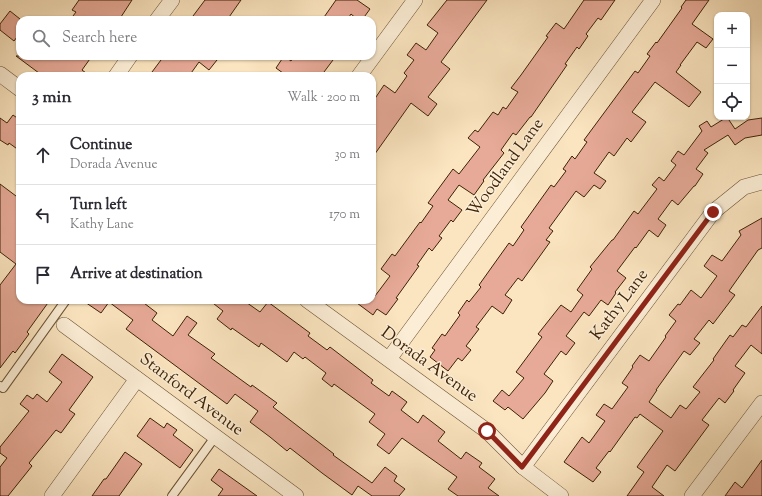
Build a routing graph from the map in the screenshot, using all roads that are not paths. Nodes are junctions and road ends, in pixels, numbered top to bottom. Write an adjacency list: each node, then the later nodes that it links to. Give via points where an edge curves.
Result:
1 (172, 0): 4 (street)
2 (415, 0): 5 (street)
3 (652, 0): 16 (street, Woodland Lane)
4 (160, 16)
5 (376, 53)
6 (127, 60): 8 (street)
7 (371, 60): 9 (street)
8 (119, 72)
9 (362, 72)
10 (0, 74): 11 (street)
11 (16, 86)
12 (762, 182): 21 (street, Kathy Lane, via 744,187 713,212)
13 (63, 304): 18 (lane, via 3,388)
14 (313, 304): 16 (street, Dorada Avenue)
15 (64, 324): 17 (street, Stanford Avenue)
16 (389, 359): 21 (street, Dorada Avenue, via 487,431)
17 (137, 379): 20 (street, Stanford Avenue); 22 (street)
18 (0, 386)
19 (762, 403): 26 (street)
20 (215, 436): 23 (lane); 24 (street, Stanford Avenue)
21 (522, 467): 25 (street, Dorada Avenue)
22 (52, 496)
23 (172, 496)
24 (296, 496)
25 (561, 496)
26 (692, 496)

